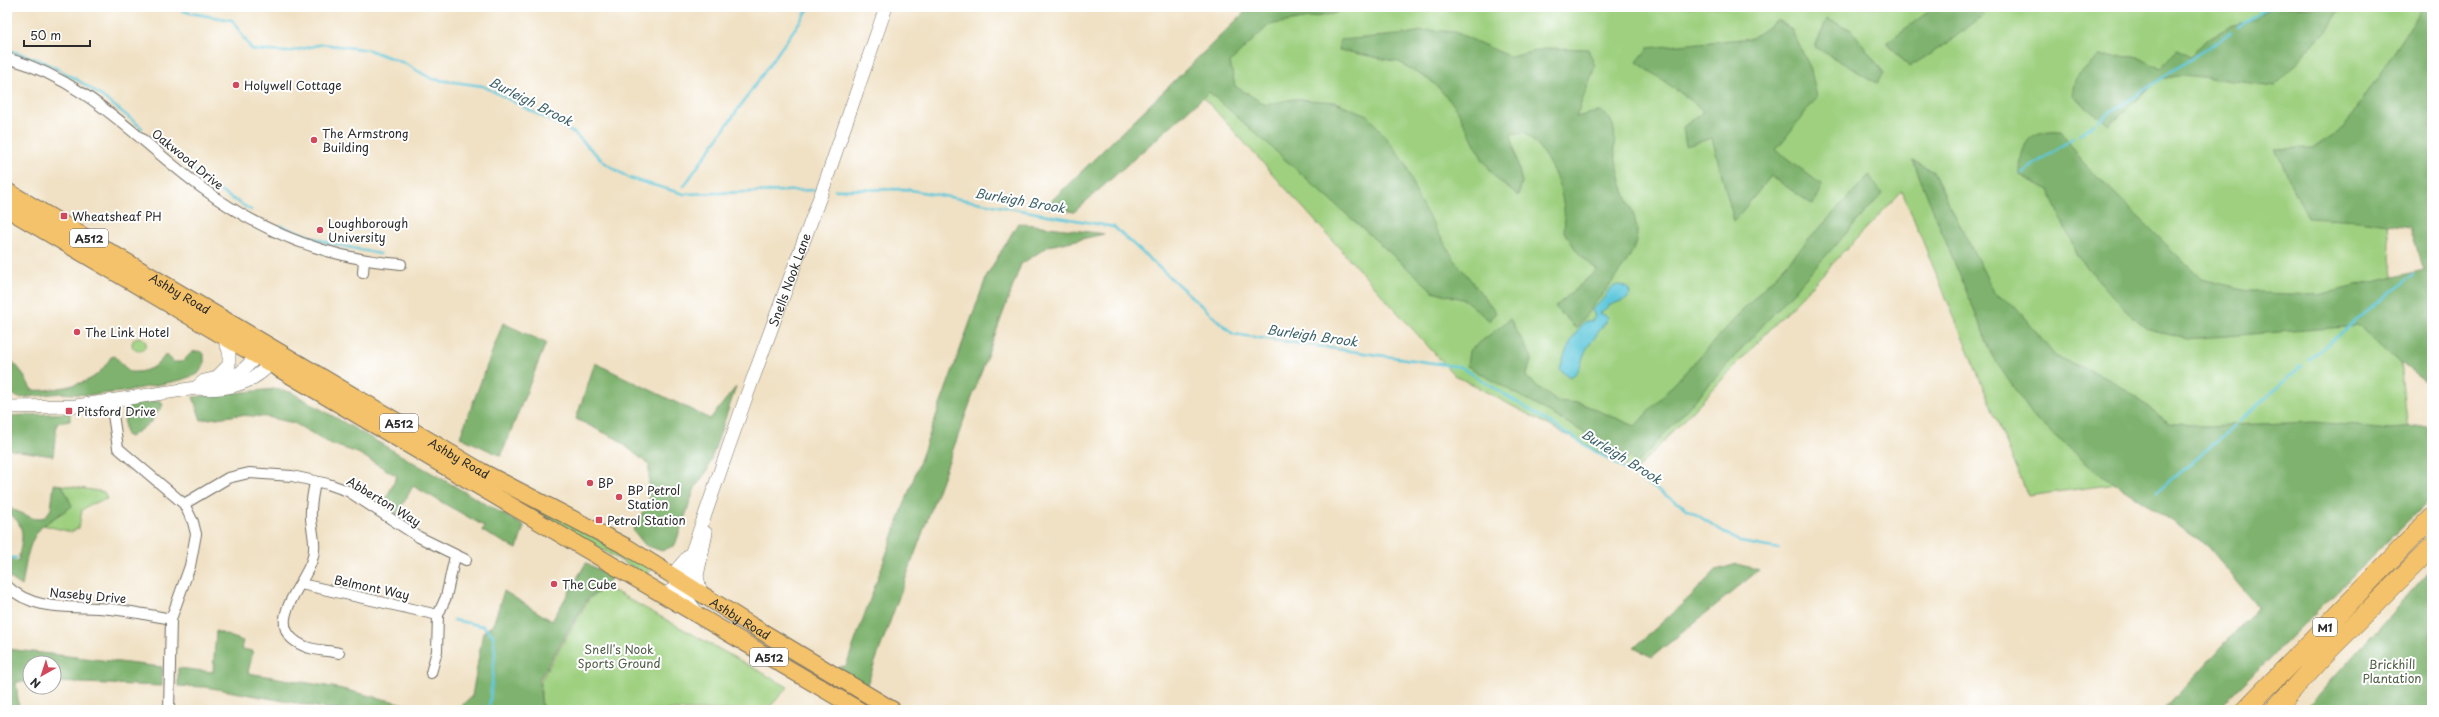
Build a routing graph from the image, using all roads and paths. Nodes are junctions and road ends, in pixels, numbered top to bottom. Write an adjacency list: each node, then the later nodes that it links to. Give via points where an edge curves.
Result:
1 (886, 7): 17 (street, Snells Nook Lane)
2 (7, 58): 5 (street, Oakwood Drive, via 46,72 91,97 201,188 262,226 320,249)
3 (7, 191): 9 (main road, Ashby Road / A512)
4 (7, 210): 8 (main road, Ashby Road / A512)
5 (364, 260): 6 (street, Oakwood Drive); 7 (street)
6 (401, 264)
7 (363, 273)
8 (224, 338): 10 (main road, Ashby Road / A512); 11 (street, via 229,352 229,365)
9 (270, 345): 10 (street); 22 (main road, Ashby Road / A512, via 481,471 579,520)
10 (262, 361): 11 (street, via 240,373); 12 (street, via 254,379 241,384 208,389); 26 (main road, Ashby Road / A512)
11 (216, 378): 12 (street, via 204,381)
12 (196, 388): 13 (street)
13 (111, 401): 14 (street, via 76,406); 16 (street, via 118,448)
14 (7, 408)
15 (315, 482): 16 (street, Abberton Way, via 292,476 249,473 228,478); 20 (street, Abberton Way, via 348,491 419,537); 23 (street, via 311,512 314,549)
16 (184, 504): 29 (street, via 193,522 196,544)
17 (706, 515): 22 (street, Snells Nook Lane, via 692,552); 25 (street, via 706,532 697,576)
18 (2432, 517): 35 (highway, M1)
19 (2432, 547): 36 (highway, M1, via 2322,657)
20 (455, 556): 21 (street, Abberton Way); 27 (street, via 446,597)
21 (466, 560)
22 (677, 581): 25 (main road, Ashby Road / A512); 26 (street, Snells Nook Lane); 28 (street)
23 (301, 584): 27 (street, Belmont Way); 30 (street, via 285,612 288,632 304,646)
24 (7, 586): 29 (street, Naseby Drive, via 24,598 44,605 108,608)
25 (701, 594): 34 (main road, Ashby Road / A512)
26 (663, 595): 28 (main road, Ashby Road / A512)
27 (438, 615): 31 (street, via 437,651)
28 (700, 617): 33 (main road, Ashby Road / A512)
29 (171, 619): 32 (street)
30 (333, 649)
31 (430, 666)
32 (169, 710)
33 (859, 710)
34 (893, 710)
35 (2245, 710)
36 (2274, 710)

